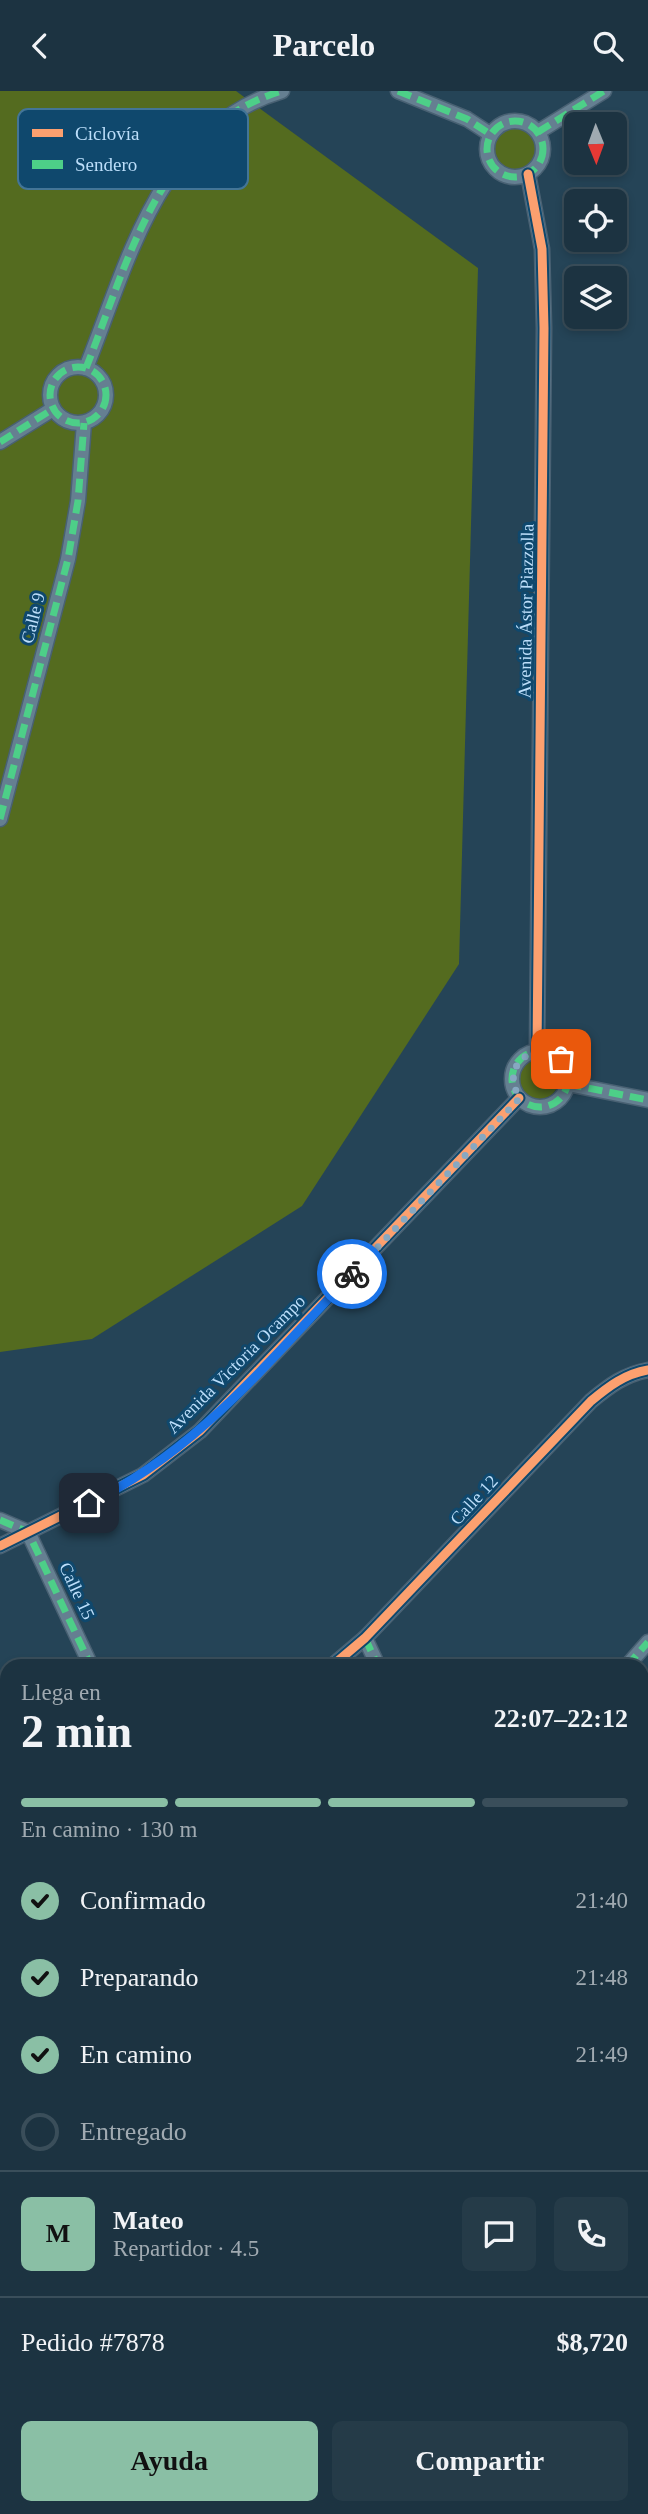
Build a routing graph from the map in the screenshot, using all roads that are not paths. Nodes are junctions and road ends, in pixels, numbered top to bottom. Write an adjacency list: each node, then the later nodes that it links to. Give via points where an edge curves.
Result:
1 (282, 91): 4 (street)
2 (398, 91): 6 (street, via 454,113)
3 (604, 91): 5 (street)
4 (240, 109)
5 (538, 132): 6 (street, via 531,125 512,121); 7 (street, via 541,160)
6 (490, 134): 7 (street, via 487,151 494,167 509,176)
7 (528, 174): 14 (street, Avenida Ástor Piazzolla, via 542,249 544,328)
8 (162, 189): 9 (street, via 145,219)
9 (86, 368): 10 (street, via 72,367 57,376 49,392); 11 (street, via 99,376 106,394 100,412)
10 (53, 409): 11 (street, via 66,421); 12 (street)
11 (84, 422): 13 (street, Calle 9, via 68,559)
12 (0, 442)
13 (0, 819)
14 (537, 1051): 15 (street, via 561,1059); 16 (street, via 515,1065 512,1082)
15 (568, 1084): 16 (street, via 560,1099 544,1107); 17 (street)
16 (520, 1098): 20 (street, Avenida Victoria Ocampo, via 201,1431 143,1475)
17 (648, 1100)
18 (648, 1370): 22 (street, Calle 12, via 611,1384 591,1401)
19 (0, 1520): 20 (street)
20 (28, 1532): 21 (street, Avenida Victoria Ocampo); 24 (street, Calle 15)
21 (0, 1546)
22 (365, 1638): 25 (street, Calle 12); 26 (street)
23 (648, 1642): 27 (street)
24 (88, 1659)
25 (340, 1659)
26 (375, 1659)
27 (632, 1659)

